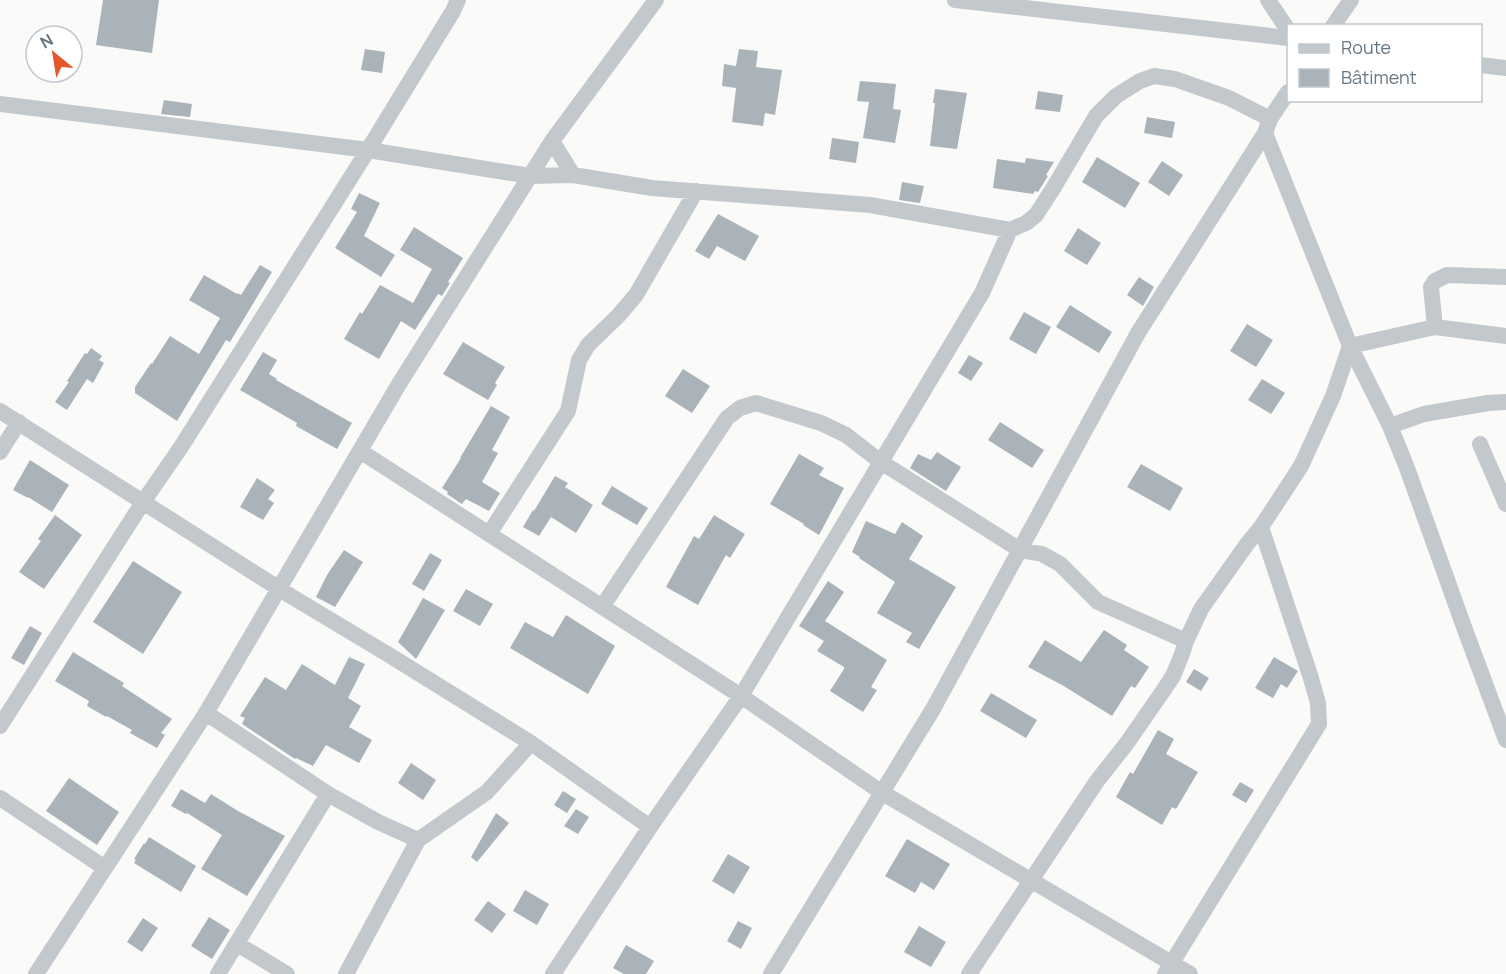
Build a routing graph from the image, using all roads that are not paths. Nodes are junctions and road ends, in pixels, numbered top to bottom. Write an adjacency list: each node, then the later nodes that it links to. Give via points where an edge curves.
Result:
1 (458, 0): 15 (street)
2 (656, 0): 14 (street)
3 (955, 0): 8 (street)
4 (1268, 0): 7 (street)
5 (1351, 0): 6 (street)
6 (1334, 24)
7 (1287, 28)
8 (1287, 38)
9 (1482, 65): 10 (street)
10 (1506, 68)
11 (1287, 94): 13 (street)
12 (0, 104): 15 (street)
13 (1267, 126): 19 (street, via 1229,98 1175,79 1154,76 1140,81 1116,96 1096,116 1036,215); 23 (street); 36 (street, via 1138,333)
14 (552, 141): 16 (street); 17 (street)
15 (368, 150): 17 (street); 32 (street)
16 (573, 175): 17 (street); 18 (street)
17 (530, 177): 30 (street)
18 (696, 191): 19 (street, via 870,205); 35 (street, via 636,295 588,345 579,360 568,411)
19 (1010, 230): 31 (street, via 982,293)
20 (1506, 277): 21 (street, via 1447,275 1434,281 1431,286)
21 (1435, 327): 22 (street); 23 (street)
22 (1506, 336)
23 (1350, 345): 27 (street); 34 (street, via 1311,445)
24 (1506, 402): 27 (street, via 1424,414)
25 (0, 411): 26 (street)
26 (19, 422): 29 (street); 32 (street)
27 (1390, 426): 43 (street)
28 (1480, 444): 33 (street)
29 (0, 452)
30 (360, 452): 35 (street); 37 (street)
31 (881, 462): 36 (street); 38 (street, via 846,435 821,423 756,403 740,408 727,418); 40 (street)
32 (143, 502): 37 (street); 42 (street)
33 (1506, 504)
34 (1261, 527): 39 (street, via 1201,609); 53 (street, via 1318,703 1319,724)
35 (489, 534): 38 (street)
36 (1020, 550): 39 (street, via 1042,554 1060,564 1098,602); 45 (street, via 933,709)
37 (279, 588): 41 (street); 44 (street)
38 (602, 607): 40 (street)
39 (1186, 641): 51 (street, via 1163,691)
40 (741, 696): 45 (street); 48 (street)
41 (206, 713): 46 (street); 50 (street)
42 (0, 726)
43 (1506, 740)
44 (531, 743): 48 (street); 49 (street, via 487,792)
45 (881, 792): 51 (street); 59 (street)
46 (328, 794): 49 (street); 52 (street)
47 (0, 798): 50 (street)
48 (650, 827): 58 (street)
49 (418, 840): 57 (street)
50 (105, 868): 54 (street)
51 (1031, 880): 53 (street); 60 (street)
52 (237, 944): 55 (street); 56 (street)
53 (1169, 968): 61 (street)
54 (36, 974)
55 (218, 974)
56 (286, 974)
57 (346, 974)
58 (553, 974)
59 (771, 974)
60 (969, 974)
61 (1190, 974)

